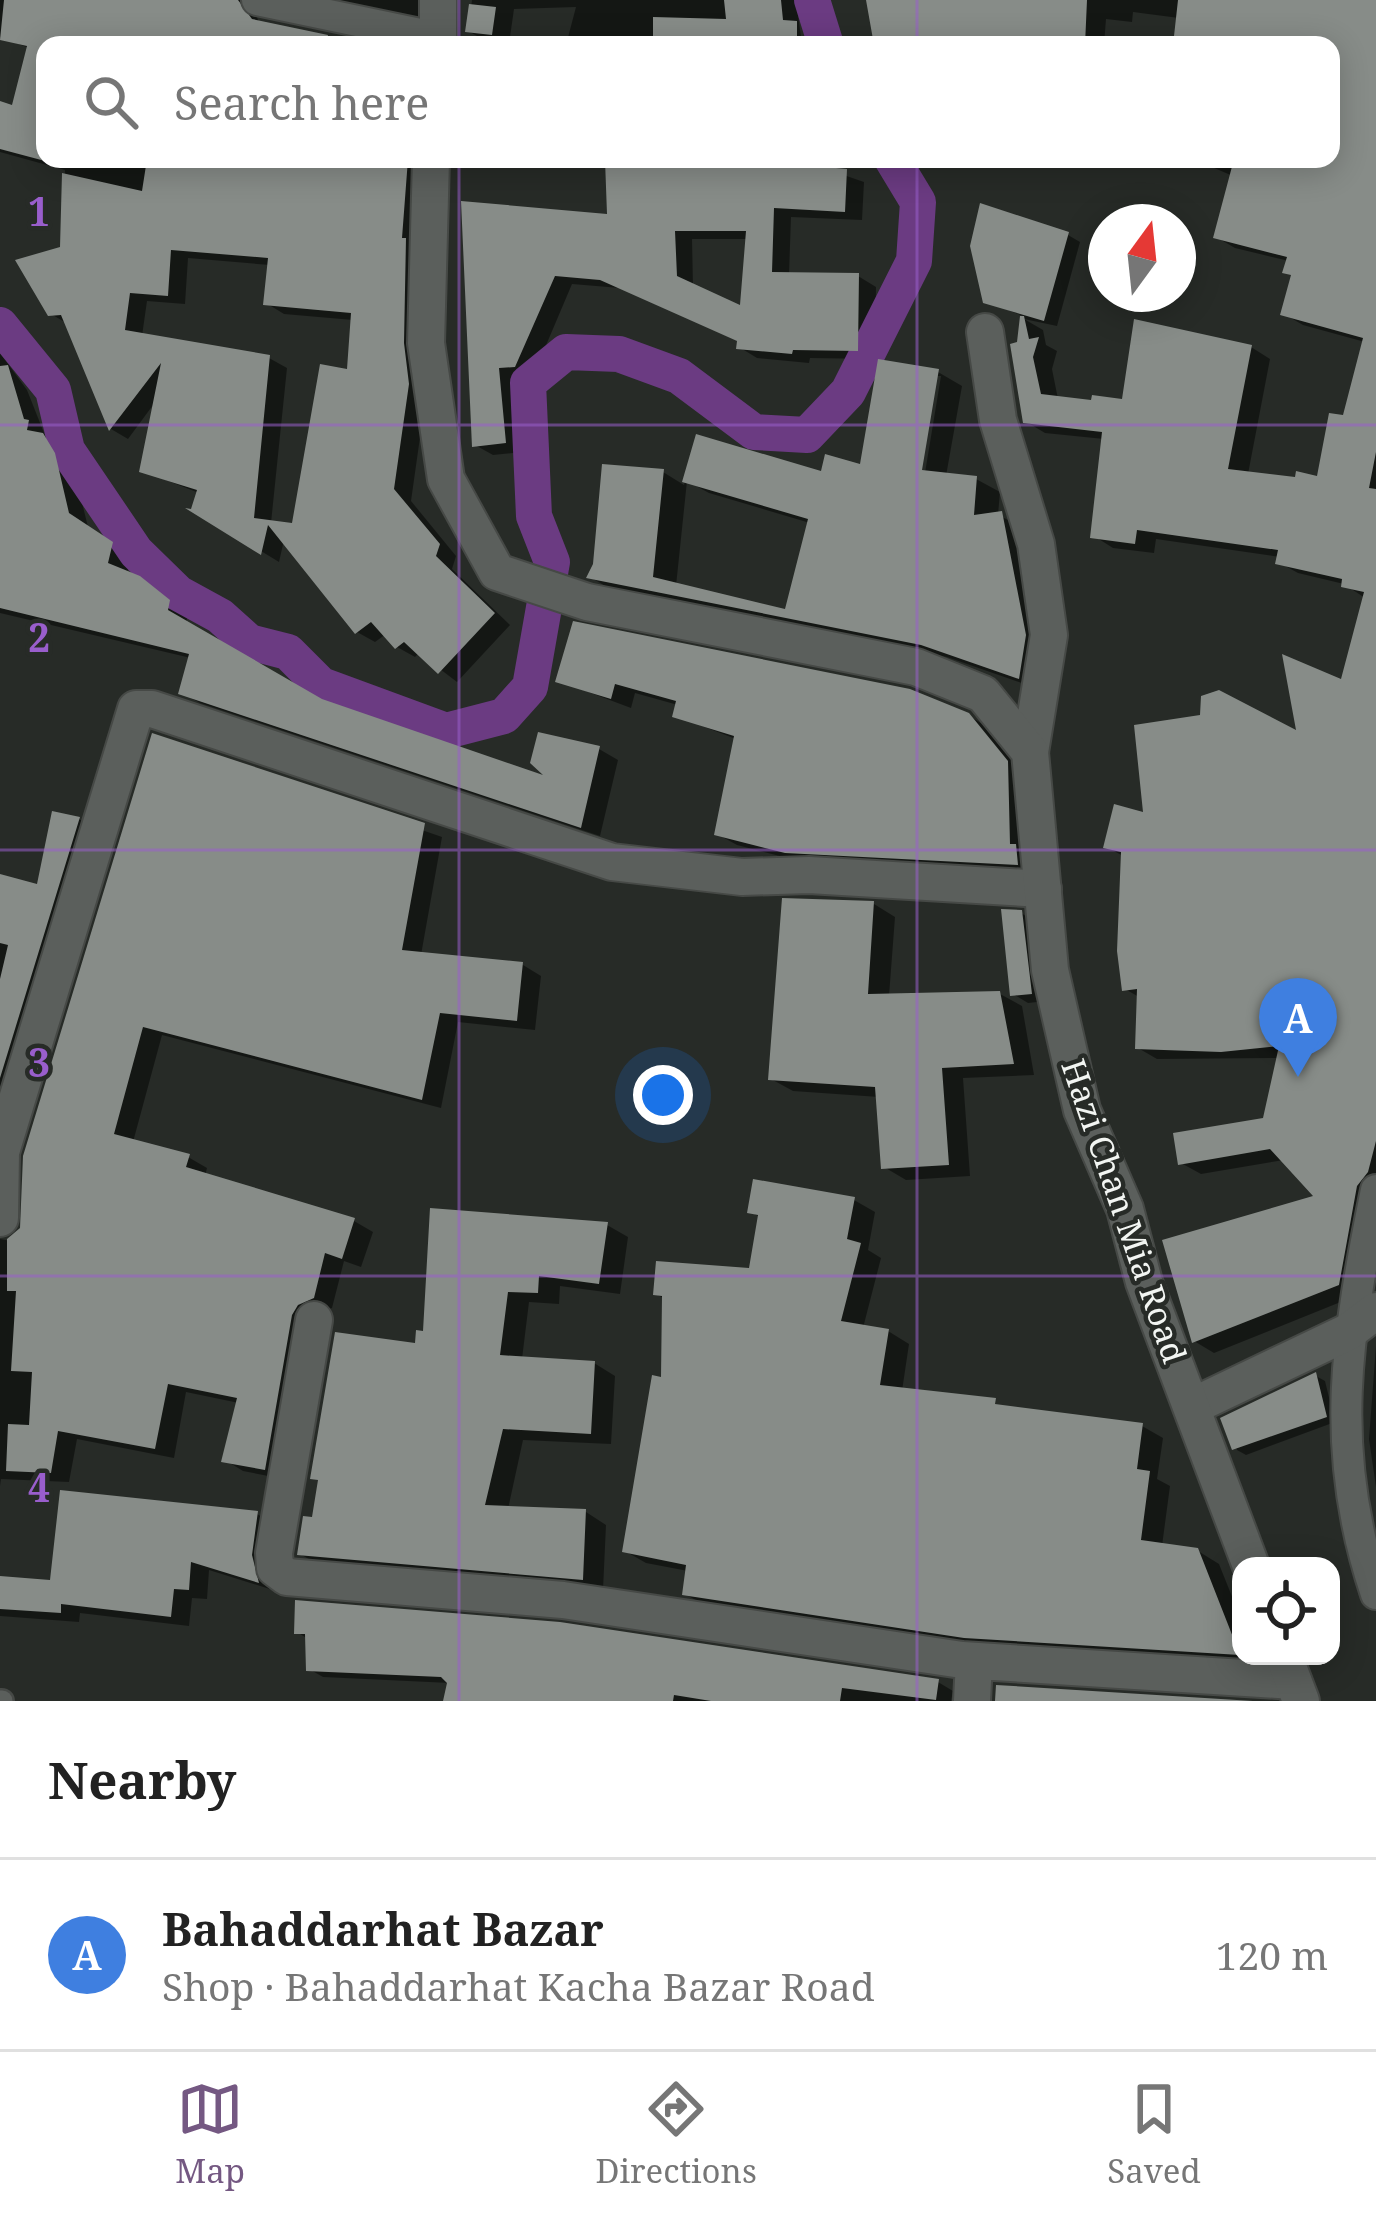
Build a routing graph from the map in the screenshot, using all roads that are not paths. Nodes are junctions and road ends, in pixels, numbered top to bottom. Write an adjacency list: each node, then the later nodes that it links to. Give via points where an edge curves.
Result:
1 (257, 0): 3 (street)
2 (438, 0): 4 (street)
3 (416, 36)
4 (438, 36)
5 (431, 168): 7 (street, via 426,343 443,461 497,572 587,602 916,667 983,694)
6 (986, 332): 7 (street, Hazi Chan Mia Road, via 998,420 1036,544 1049,635)
7 (1030, 752): 8 (street, Hazi Chan Mia Road)
8 (1043, 889): 10 (street, via 742,877 612,862 136,709 1,1152); 13 (street, Hazi Chan Mia Road, via 1050,970 1082,1110)
9 (1376, 1190): 12 (street)
10 (0, 1218)
11 (314, 1320): 16 (street, via 274,1553 275,1568 287,1577 563,1600)
12 (1362, 1321): 13 (street); 15 (street, via 1344,1428)
13 (1192, 1406): 14 (street, Hazi Chan Mia Road)
14 (1247, 1557)
15 (1376, 1594)
16 (974, 1661): 17 (street); 18 (street)
17 (1293, 1679)
18 (972, 1701)

